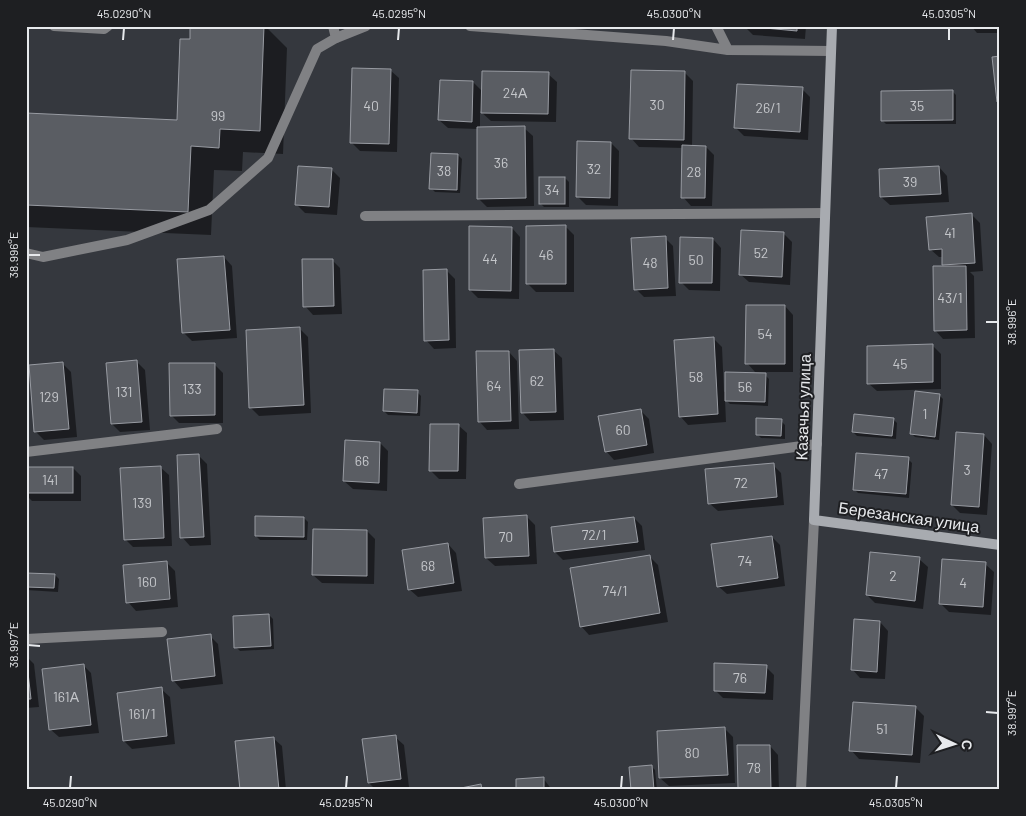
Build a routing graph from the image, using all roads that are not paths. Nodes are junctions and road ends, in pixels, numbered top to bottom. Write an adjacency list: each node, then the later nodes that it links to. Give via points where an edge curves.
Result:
1 (54, 26): 2 (street, via 104,29)
2 (108, 26)
3 (333, 26): 8 (street)
4 (366, 26): 8 (street)
5 (470, 26): 9 (street, via 666,41)
6 (716, 26): 9 (street)
7 (832, 26): 10 (street, Казачья улица)
8 (336, 38): 13 (street, via 317,49 268,158 209,210 128,240 43,257)
9 (728, 50): 10 (street)
10 (831, 51): 11 (street, Казачья улица)
11 (825, 213): 12 (street); 15 (street, Казачья улица)
12 (365, 216)
13 (26, 253)
14 (217, 429): 16 (street)
15 (817, 444): 17 (street); 18 (street, Казачья улица)
16 (26, 452)
17 (519, 484)
18 (814, 520): 19 (street, Березанская улица); 22 (street, Казачья улица)
19 (1000, 545)
20 (162, 632): 21 (street)
21 (26, 639)
22 (801, 790)

